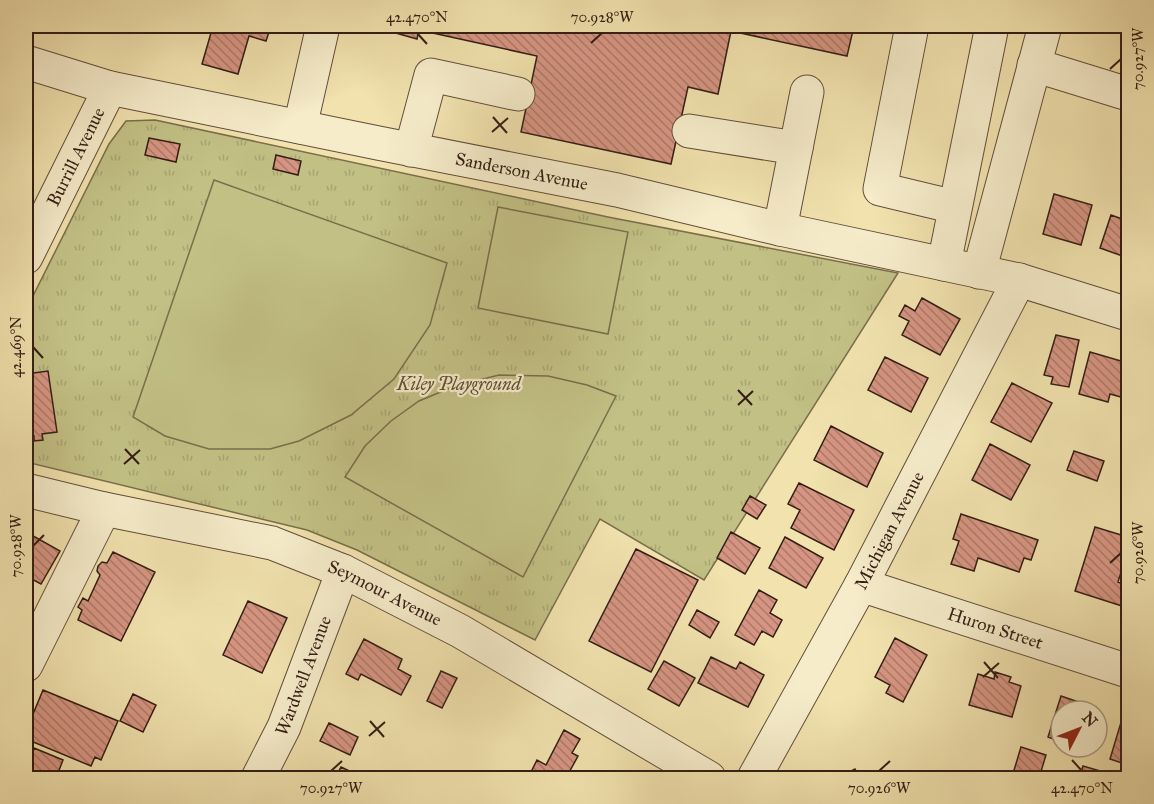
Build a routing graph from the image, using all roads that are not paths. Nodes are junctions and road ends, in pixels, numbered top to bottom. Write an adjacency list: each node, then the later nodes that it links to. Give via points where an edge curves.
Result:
1 (323, 26): 11 (street)
2 (912, 26): 15 (street, via 880,189)
3 (992, 26): 15 (street)
4 (1045, 26): 6 (street)
5 (26, 62): 7 (street, Sanderson Avenue)
6 (1034, 65): 10 (street); 19 (street)
7 (110, 88): 11 (street, Sanderson Avenue); 17 (street, Burrill Avenue)
8 (807, 92): 13 (street)
9 (518, 94): 14 (street, via 431,75)
10 (1128, 94)
11 (300, 127): 14 (street, Sanderson Avenue)
12 (689, 131): 13 (street)
13 (796, 148): 16 (street)
14 (411, 150): 16 (street, Sanderson Avenue, via 617,190)
15 (956, 207): 18 (street)
16 (780, 229): 18 (street, Sanderson Avenue)
17 (26, 257)
18 (944, 264): 19 (street, Sanderson Avenue)
19 (979, 272): 20 (street, Sanderson Avenue)
20 (1019, 280): 21 (street, Sanderson Avenue); 25 (street, Michigan Avenue)
21 (1128, 314)
22 (26, 490): 23 (street, Seymour Avenue)
23 (104, 509): 24 (street, Seymour Avenue, via 272,543); 26 (street)
24 (343, 571): 28 (street, Wardwell Avenue, via 284,727); 29 (street, Seymour Avenue, via 460,632)
25 (861, 585): 27 (street, Huron Street); 30 (street, Michigan Avenue)
26 (26, 665)
27 (1128, 671)
28 (258, 778)
29 (709, 778)
30 (754, 778)

